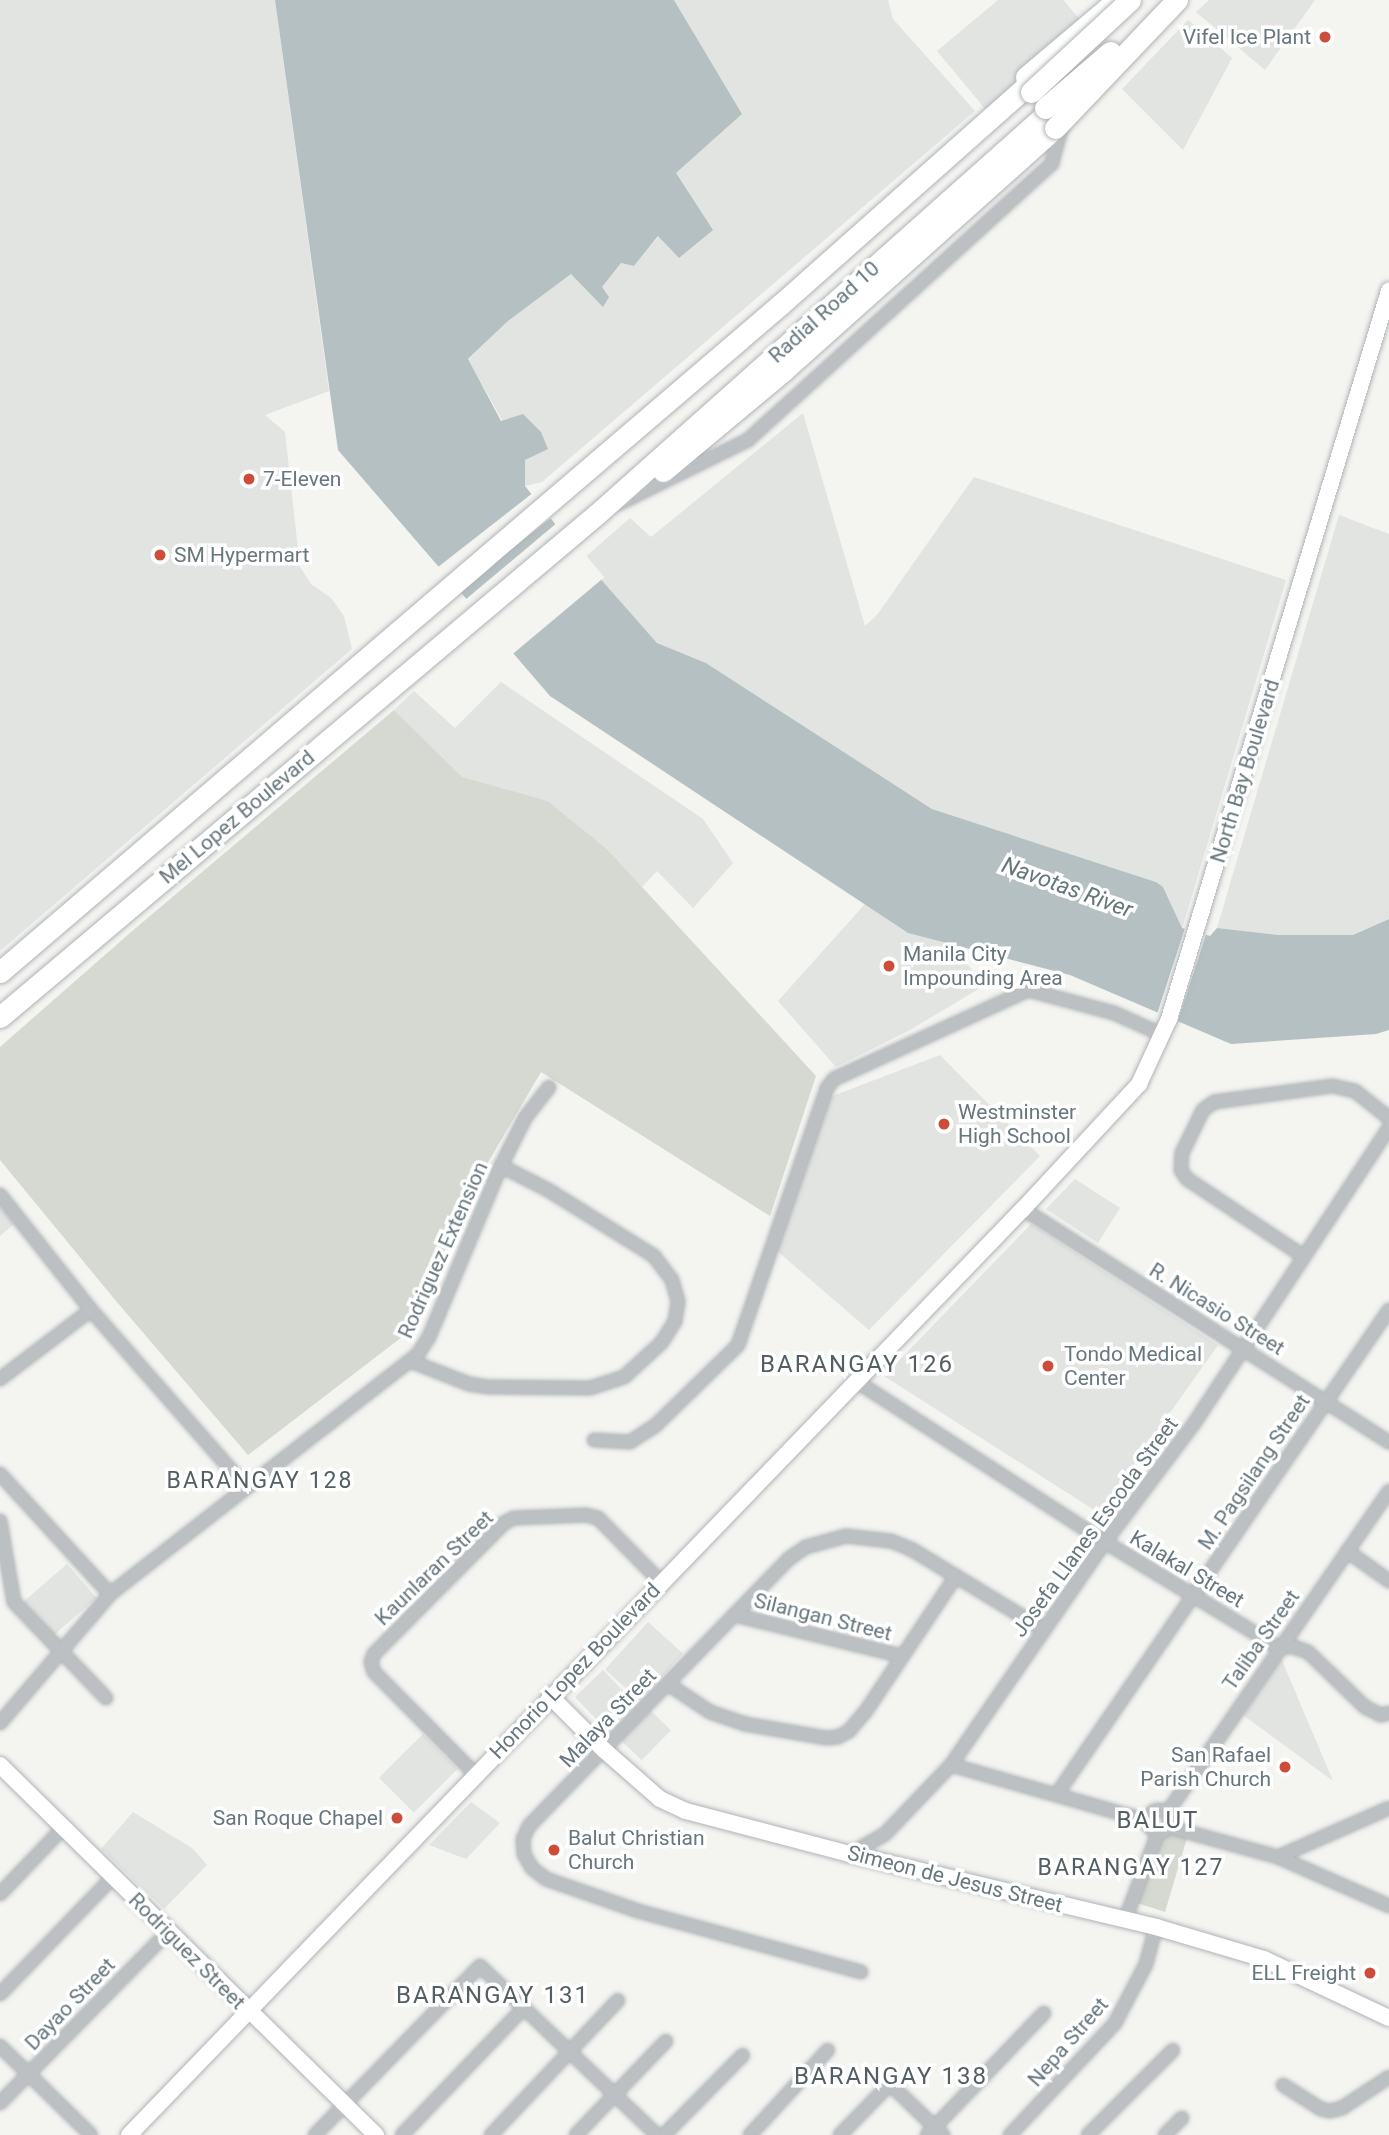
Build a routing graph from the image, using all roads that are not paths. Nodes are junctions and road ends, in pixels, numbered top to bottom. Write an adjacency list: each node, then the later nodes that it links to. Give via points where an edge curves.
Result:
1 (1118, 0): 5 (highway, Radial Road 10); 8 (highway, via 776,297)
2 (1130, 0): 3 (highway, bridge, via 1038,100)
3 (1169, 0): 6 (highway, Radial Road 10)
4 (1177, 0): 9 (highway, bridge, via 1055,128 783,371 679,461)
5 (1050, 65): 6 (highway); 8 (highway, Radial Road 10)
6 (1072, 92): 9 (highway, Radial Road 10); 9 (street, via 1052,163 748,440)
7 (1389, 290): 14 (main road, North Bay Boulevard)
8 (746, 333): 10 (highway, Radial Road 10)
9 (597, 514): 11 (highway, Radial Road 10)
10 (445, 589): 12 (highway, Mel Lopez Boulevard)
11 (474, 617): 13 (highway, Mel Lopez Boulevard)
12 (0, 972)
13 (0, 1017)
14 (1163, 1035): 20 (main road, North Bay Boulevard, via 1139,1084); 29 (street, via 1114,1013 1028,990 834,1079 827,1088 738,1345 656,1425 630,1442)
15 (549, 1087): 18 (street, Rodriguez Extension, via 525,1118)
16 (1389, 1118): 21 (street, via 1355,1091 1333,1086 1214,1102 1203,1110 1182,1153 1181,1170 1187,1179)
17 (1389, 1128): 21 (street, Josefa Llanes Escoda Street)
18 (501, 1166): 25 (street, Rodriguez Extension, via 429,1336); 25 (street, via 654,1256 672,1280 678,1301 675,1321 662,1342 624,1377 590,1388 468,1384)
19 (0, 1195): 22 (street)
20 (1023, 1209): 24 (street, R. Nicasio Street); 27 (main road, Honorio Lopez Boulevard)
21 (1303, 1256): 24 (street, Josefa Llanes Escoda Street)
22 (91, 1310): 26 (street); 32 (street)
23 (1389, 1310): 28 (street, M. Pagsilang Street)
24 (1242, 1348): 28 (street, R. Nicasio Street); 35 (street, Josefa Llanes Escoda Street, via 1195,1422)
25 (410, 1361): 32 (street, Rodriguez Extension)
26 (0, 1379)
27 (856, 1381): 35 (street, Kalakal Street); 39 (main road, Honorio Lopez Boulevard)
28 (1326, 1401): 30 (street, R. Nicasio Street); 41 (street, M. Pagsilang Street)
29 (594, 1440)
30 (1389, 1442)
31 (0, 1474): 40 (street)
32 (245, 1486): 40 (street, Rodriguez Extension)
33 (1389, 1490): 36 (street, Taliba Street)
34 (0, 1521): 45 (street, via 14,1602)
35 (1105, 1542): 41 (street, Kalakal Street); 43 (street, Josefa Llanes Escoda Street)
36 (1348, 1551): 38 (street); 44 (street, Taliba Street)
37 (956, 1576): 42 (street, Malaya Street, via 891,1541 846,1536 806,1547 790,1558); 43 (street, Malaya Street); 46 (street)
38 (1389, 1581)
39 (661, 1582): 48 (main road, Honorio Lopez Boulevard); 55 (street, Kaunlaran Street, via 598,1518 514,1518 374,1654 373,1672)
40 (110, 1594): 45 (street, Rodriguez Extension)
41 (1193, 1595): 44 (street, Kalakal Street); 56 (street, M. Pagsilang Street)
42 (735, 1615): 46 (street, Silangan Street); 47 (street, Malaya Street)
43 (1043, 1629): 54 (street, Josefa Llanes Escoda Street)
44 (1278, 1647): 50 (street, Kalakal Street, via 1308,1652 1365,1707 1381,1715); 58 (street, Taliba Street)
45 (59, 1651): 49 (street); 51 (street, Rodriguez Extension)
46 (902, 1656): 47 (street, via 866,1711 838,1737 745,1724 710,1712)
47 (668, 1684): 52 (street, Malaya Street)
48 (550, 1696): 52 (main road, Simeon de Jesus Street); 55 (main road, Honorio Lopez Boulevard)
49 (106, 1698)
50 (1389, 1713)
51 (0, 1723)
52 (604, 1750): 62 (main road, Simeon de Jesus Street, via 660,1800 686,1811); 70 (street, Malaya Street, via 529,1826 523,1839 524,1854 532,1868 596,1898)
53 (0, 1765): 60 (main road, Rodriguez Street)
54 (951, 1765): 56 (street); 62 (street, Josefa Llanes Escoda Street, via 899,1822)
55 (475, 1774): 74 (main road, Honorio Lopez Boulevard)
56 (1057, 1794): 59 (street)
57 (1389, 1808): 63 (street)
58 (1167, 1813): 59 (street, via 1153,1811); 61 (street)
59 (1147, 1821): 61 (street, via 1150,1829)
60 (63, 1828): 64 (main road, Rodriguez Street); 65 (street)
61 (1164, 1830): 63 (street); 67 (street)
62 (850, 1854): 67 (main road, Simeon de Jesus Street)
63 (1278, 1857): 66 (street)
64 (113, 1877): 69 (main road, Rodriguez Street); 71 (street)
65 (0, 1894)
66 (1389, 1906)
67 (1125, 1920): 68 (main road, Simeon de Jesus Street)
68 (1156, 1927): 76 (main road, Simeon de Jesus Street, via 1264,1959); 102 (street, Nepa Street, via 1146,1964 1115,2023)
69 (168, 1932): 74 (main road, Rodriguez Street); 83 (street, Dayao Street)
70 (861, 1972)
71 (0, 1994)
72 (618, 2000): 81 (street)
73 (524, 2008): 81 (street); 88 (street, via 480,1966); 95 (street)
74 (248, 2011): 88 (main road, Rodriguez Street); 92 (main road, Honorio Lopez Boulevard)
75 (1044, 2012): 90 (street)
76 (1389, 2018)
77 (666, 2041): 86 (street)
78 (0, 2046): 83 (street)
79 (828, 2050): 100 (street)
80 (1173, 2050): 103 (street)
81 (569, 2051): 86 (street); 96 (street)
82 (743, 2055): 99 (street)
83 (29, 2074): 87 (street, Dayao Street); 91 (street)
84 (1389, 2077): 85 (street, via 1342,2109 1330,2111)
85 (1283, 2085)
86 (614, 2094): 97 (street); 98 (street)
87 (0, 2103)
88 (344, 2104): 93 (street); 94 (main road, Rodriguez Street)
89 (1182, 2118): 104 (street)
90 (935, 2132): 101 (street, via 890,2084)
91 (91, 2135)
92 (129, 2135)
93 (315, 2135)
94 (376, 2135)
95 (402, 2135)
96 (491, 2135)
97 (576, 2135)
98 (657, 2135)
99 (664, 2135)
100 (750, 2135)
101 (840, 2135)
102 (1010, 2135)
103 (1088, 2135)
104 (1165, 2135)

